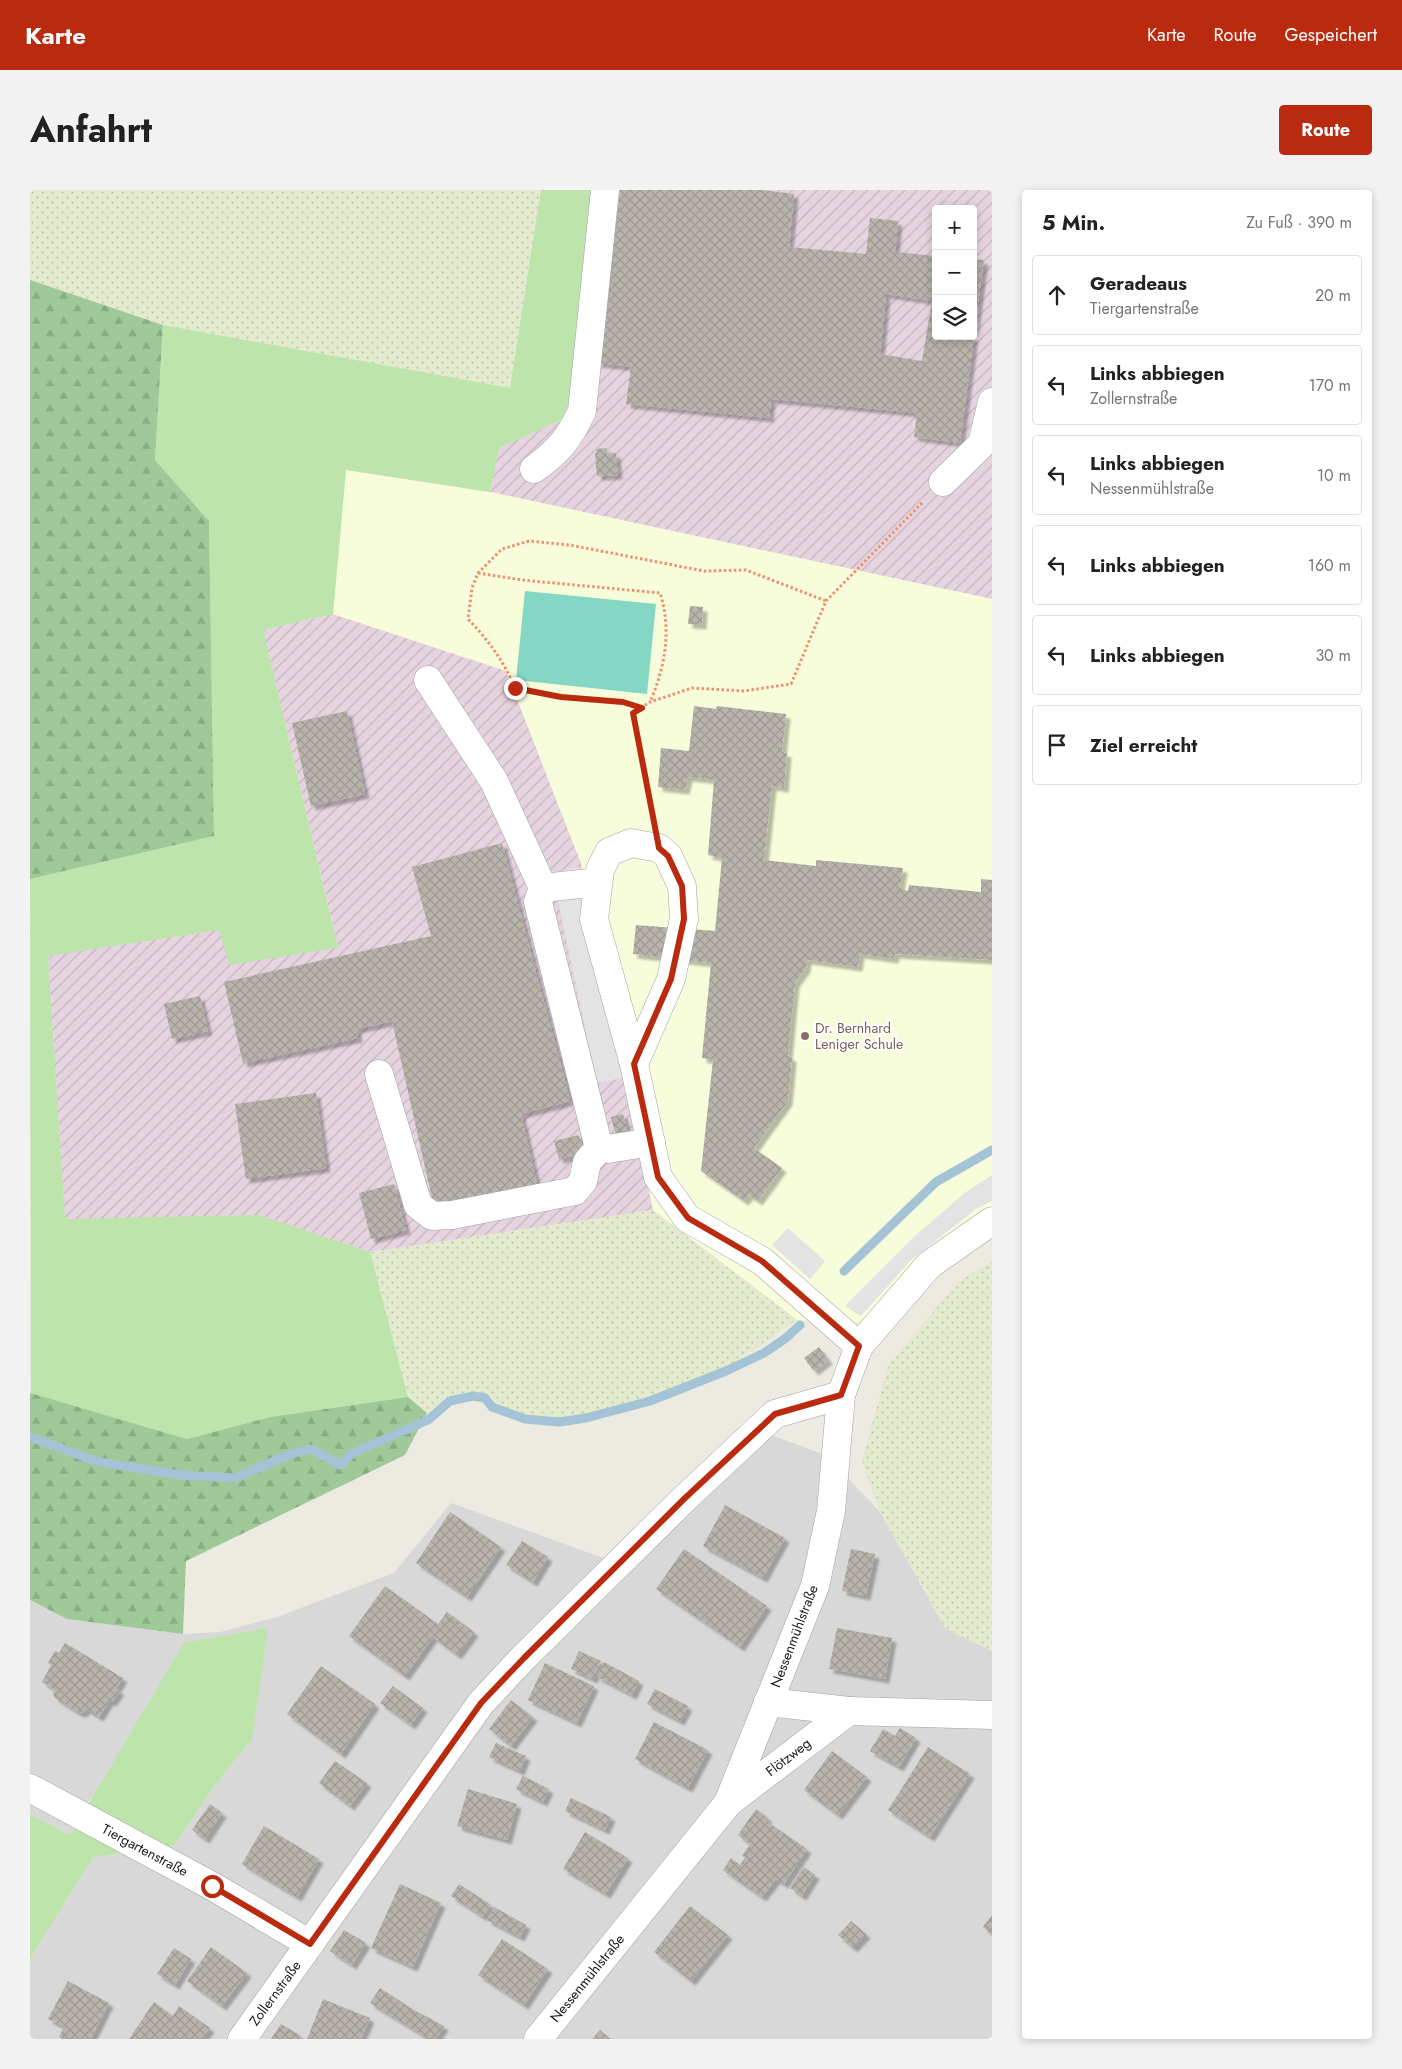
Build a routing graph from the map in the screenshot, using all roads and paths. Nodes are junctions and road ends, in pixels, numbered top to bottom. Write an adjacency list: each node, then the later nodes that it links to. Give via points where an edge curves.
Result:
1 (605, 190): 3 (street, via 582,411 572,432 554,455)
2 (992, 402): 4 (street, via 982,444)
3 (534, 469)
4 (943, 482): 6 (path)
5 (478, 573): 6 (path, via 502,549 529,541 570,545 704,571 746,570); 8 (path, via 660,593 665,609 666,643 660,679); 9 (path, via 472,588 468,619 489,641 515,688 561,697 623,702)
6 (826, 601): 8 (path, via 791,684 744,690 692,688)
7 (428, 680): 12 (street, via 494,781)
8 (650, 702): 9 (path)
9 (642, 708): 10 (path, via 633,713)
10 (659, 848): 11 (street, via 631,843 609,852); 13 (street, via 668,856 682,886 684,919 671,979)
11 (598, 882): 12 (street); 13 (street, via 594,918)
12 (543, 888): 16 (street, via 538,902)
13 (634, 1064): 15 (street)
14 (379, 1074): 16 (street, via 418,1205 432,1216 575,1192 583,1181 587,1162)
15 (650, 1142): 16 (street, via 608,1149); 18 (street, via 658,1177 688,1218 762,1261)
16 (601, 1146)
17 (992, 1221): 18 (street, Nessenmühlstraße, via 929,1264)
18 (859, 1346): 19 (street, Nessenmühlstraße)
19 (841, 1395): 20 (street, Nessenmühlstraße, via 831,1511 815,1586); 25 (street, Zollernstraße, via 775,1414 524,1658 481,1703)
20 (768, 1702): 21 (street); 24 (street, Nessenmühlstraße)
21 (849, 1711): 22 (street); 24 (street, Flötzweg)
22 (992, 1715)
23 (30, 1788): 25 (street, Tiergartenstraße, via 212,1886)
24 (728, 1803): 27 (street, Nessenmühlstraße)
25 (310, 1944): 26 (street, Zollernstraße)
26 (242, 2039)
27 (538, 2039)

